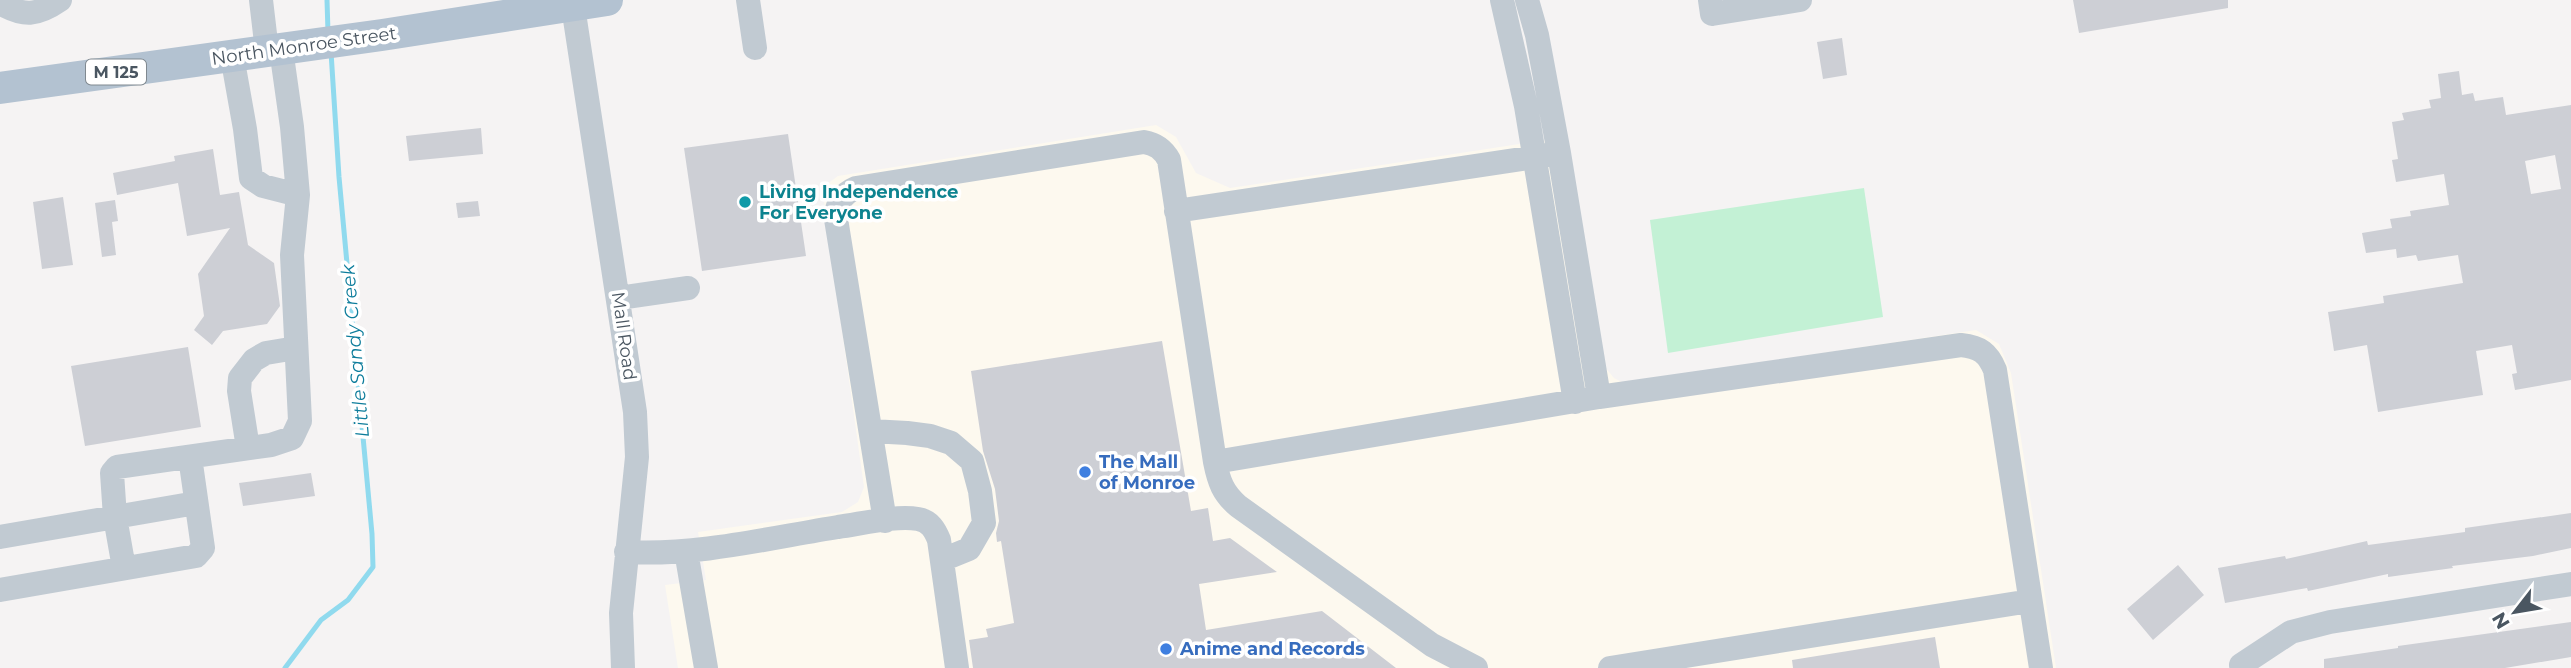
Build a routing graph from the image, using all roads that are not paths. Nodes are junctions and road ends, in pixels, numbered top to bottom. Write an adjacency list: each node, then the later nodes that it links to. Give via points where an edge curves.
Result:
1 (60, 0): 9 (street, via 32,14)
2 (261, 0): 12 (street)
3 (607, 0): 10 (main road, North Monroe Street / M 125)
4 (748, 0): 11 (street)
5 (1502, 0): 16 (street)
6 (1527, 0): 15 (street)
7 (1710, 0): 8 (street, via 1713,14)
8 (1800, 0)
9 (0, 3)
10 (572, 3): 12 (main road, North Monroe Street / M 125); 20 (street, Mall Road)
11 (755, 48)
12 (274, 50): 13 (main road, North Monroe Street / M 125); 17 (street, via 292,127)
13 (232, 56): 14 (main road, North Monroe Street / M 125); 17 (street, via 251,178 262,186)
14 (0, 88)
15 (1559, 153): 16 (street); 22 (street)
16 (1534, 156): 18 (street); 23 (street)
17 (298, 195): 21 (street, via 292,255)
18 (1176, 211): 24 (street, via 1169,160 1161,148 1144,142 849,191 839,202 836,219); 27 (street)
19 (688, 288): 20 (street)
20 (619, 298): 33 (street, Mall Road, via 637,457)
21 (296, 348): 25 (street, via 300,421 292,438); 25 (street, via 254,360 240,378)
22 (1599, 397): 23 (street); 38 (street, via 1974,346 1984,352 1995,370)
23 (1575, 402): 27 (street)
24 (871, 431): 30 (street); 34 (street, via 930,436 951,443 972,461 984,523 969,549)
25 (248, 448): 26 (street)
26 (190, 457): 28 (street); 29 (street, via 117,467 112,473)
27 (1215, 462): 43 (street, via 1219,483 1238,506 1432,645)
28 (196, 503): 29 (street); 35 (street, via 203,548 196,556)
29 (115, 517): 31 (street); 35 (street)
30 (885, 521): 32 (street); 34 (street, via 908,518 928,523 935,529)
31 (0, 537)
32 (686, 551): 33 (street); 41 (street)
33 (626, 552): 40 (street, Mall Road)
34 (942, 560): 42 (street)
35 (124, 568): 37 (street)
36 (2571, 584): 39 (street, via 2330,622 2291,632)
37 (0, 590)
38 (2030, 601): 44 (street); 45 (street)
39 (2242, 665)
40 (623, 668)
41 (706, 668)
42 (957, 668)
43 (1476, 668)
44 (1610, 668)
45 (2041, 668)

